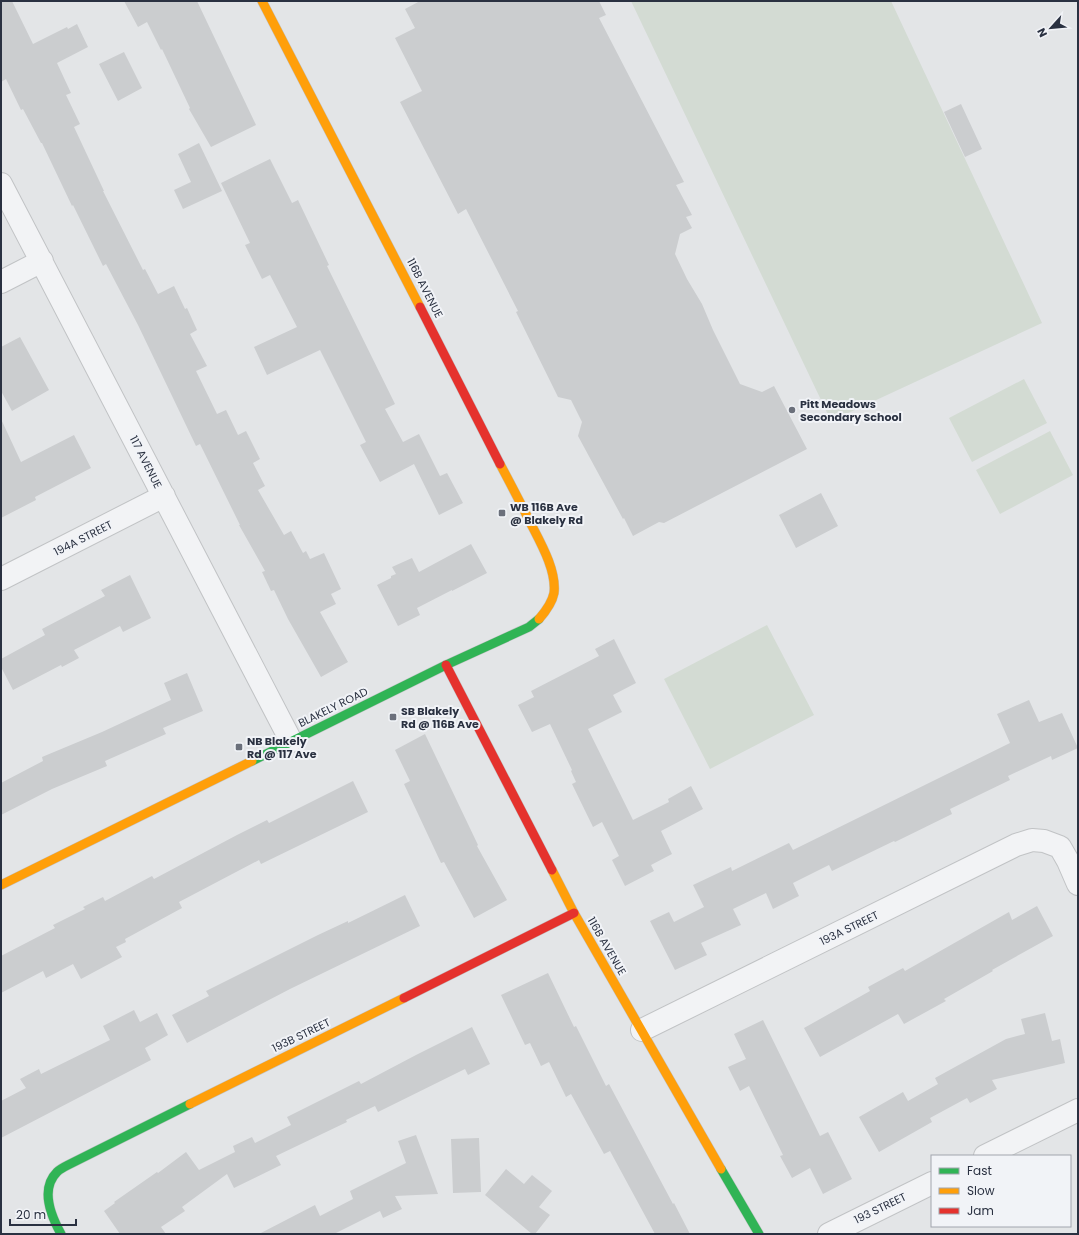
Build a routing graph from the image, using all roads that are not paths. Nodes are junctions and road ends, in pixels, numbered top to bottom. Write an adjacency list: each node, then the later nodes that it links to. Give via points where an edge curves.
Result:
1 (262, 1): 7 (street, 116B AVENUE, via 544,550)
2 (1, 184): 3 (street, 117 AVENUE)
3 (42, 261): 4 (street); 5 (street, 117 AVENUE)
4 (1, 282)
5 (164, 496): 6 (street, 194A STREET); 9 (street, 117 AVENUE)
6 (1, 579)
7 (555, 591): 8 (street, BLAKELY ROAD, via 540,618 529,627)
8 (446, 665): 9 (street, BLAKELY ROAD); 12 (street, 116B AVENUE)
9 (291, 741): 11 (street, BLAKELY ROAD)
10 (1078, 884): 13 (street, 193A STREET, via 1060,847 1032,840 1016,845)
11 (1, 885)
12 (574, 914): 13 (street, 116B AVENUE); 17 (street, 193B STREET, via 68,1165 57,1172 48,1189 53,1218)
13 (642, 1030): 18 (street, 116B AVENUE)
14 (1078, 1110): 15 (street)
15 (988, 1155)
16 (931, 1183): 19 (street, 193 STREET)
17 (61, 1234)
18 (759, 1234)
19 (828, 1234)

